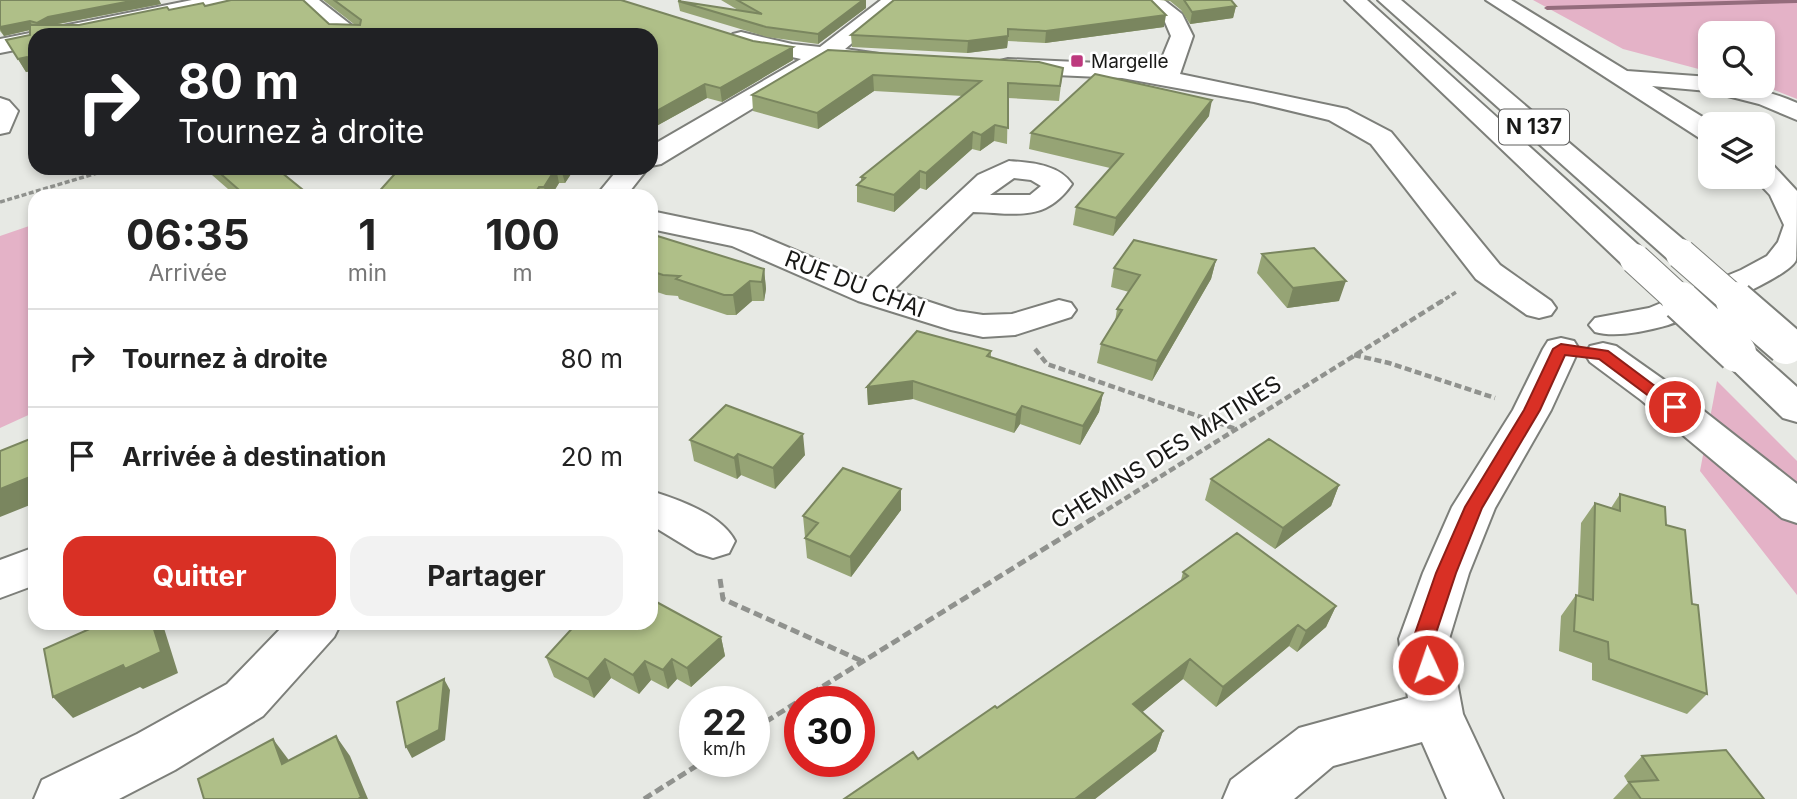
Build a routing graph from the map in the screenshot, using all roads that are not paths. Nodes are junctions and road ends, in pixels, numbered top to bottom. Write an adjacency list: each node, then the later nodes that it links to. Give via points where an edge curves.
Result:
1 (222, 0): 8 (main road)
2 (306, 0): 9 (main road)
3 (894, 0): 13 (main road)
4 (1151, 0): 17 (main road, via 1174,19 1182,36)
5 (1355, 0): 36 (main road, N 137, bridge)
6 (1388, 0): 35 (main road, N 137, bridge)
7 (1501, 3): 16 (main road, via 1553,61 1592,78)
8 (87, 28)
9 (336, 28)
10 (720, 33): 13 (main road, via 763,46)
11 (28, 40): 12 (main road)
12 (0, 46)
13 (824, 55): 14 (main road); 24 (main road)
14 (894, 60)
15 (983, 65): 17 (main road, via 1122,71)
16 (1621, 78): 18 (main road); 23 (main road)
17 (1166, 79): 34 (main road, via 1301,104 1361,125 1381,138 1488,272)
18 (1698, 83)
19 (1764, 98): 21 (main road)
20 (0, 106): 22 (main road, via 5,111)
21 (1797, 112)
22 (0, 126)
23 (1698, 126)
24 (658, 152)
25 (628, 175): 27 (main road)
26 (1775, 182): 30 (main road, via 1793,206)
27 (617, 189)
28 (965, 203): 32 (main road)
29 (658, 221): 32 (main road, RUE DU CHAI, via 741,239)
30 (1797, 222)
31 (1797, 228): 34 (main road, via 1793,243 1778,263 1753,277 1657,317)
32 (870, 294): 33 (main road, RUE DU CHAI, via 983,326 1015,324)
33 (1059, 310)
34 (1577, 326): 37 (main road); 43 (main road, via 1474,507 1446,573 1424,639)
35 (1792, 350)
36 (1797, 409)
37 (1797, 507)
38 (658, 510): 39 (main road)
39 (713, 541)
40 (28, 568): 41 (main road)
41 (0, 580)
42 (310, 630): 44 (main road, via 245,699 156,752)
43 (1437, 715): 45 (main road, via 1318,745); 46 (main road)
44 (62, 799)
45 (1251, 799)
46 (1475, 799)

